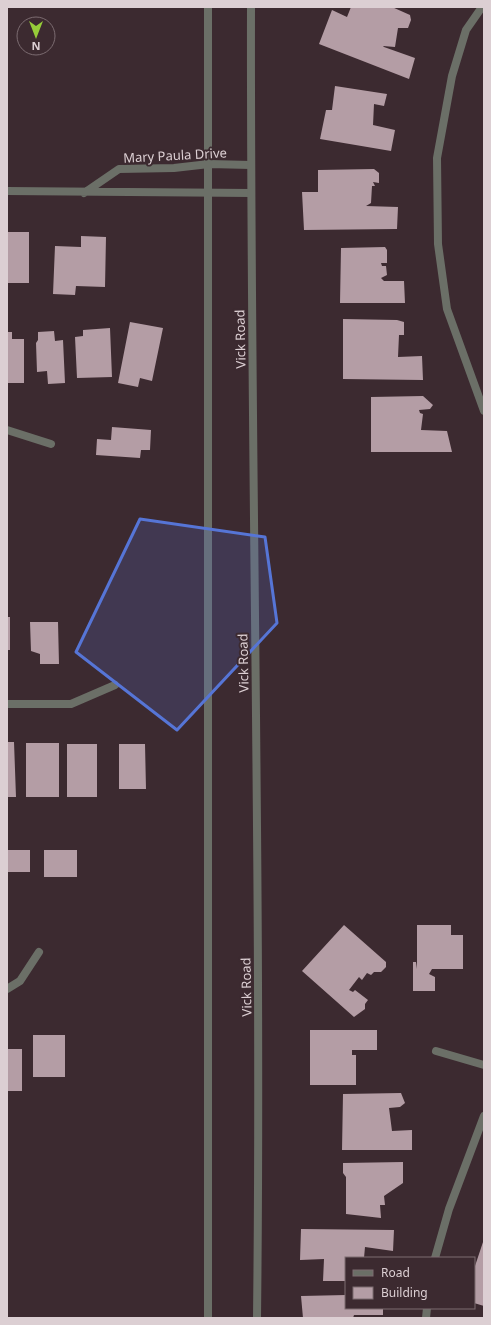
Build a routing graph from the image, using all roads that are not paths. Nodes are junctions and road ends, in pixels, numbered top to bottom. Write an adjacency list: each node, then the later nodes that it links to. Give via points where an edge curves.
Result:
1 (208, 7): 4 (street)
2 (251, 7): 5 (street, Vick Road)
3 (482, 7): 10 (street, via 466,30 452,76 437,158 438,244 447,309)
4 (209, 164): 5 (street, Mary Paula Drive); 7 (street); 8 (street, Mary Paula Drive, via 174,168 119,169)
5 (251, 165): 9 (street, Vick Road)
6 (7, 191): 8 (street)
7 (209, 192): 8 (street); 9 (street); 21 (street)
8 (84, 193)
9 (251, 193): 22 (street, Vick Road, via 259,1127)
10 (484, 411)
11 (7, 430): 12 (street)
12 (51, 444)
13 (115, 685): 14 (street, via 71,704)
14 (7, 704)
15 (39, 952): 16 (street, via 20,981)
16 (7, 989)
17 (436, 1051): 18 (street)
18 (484, 1065)
19 (484, 1116): 20 (street, via 449,1209)
20 (435, 1257)
21 (208, 1318)
22 (257, 1318)

